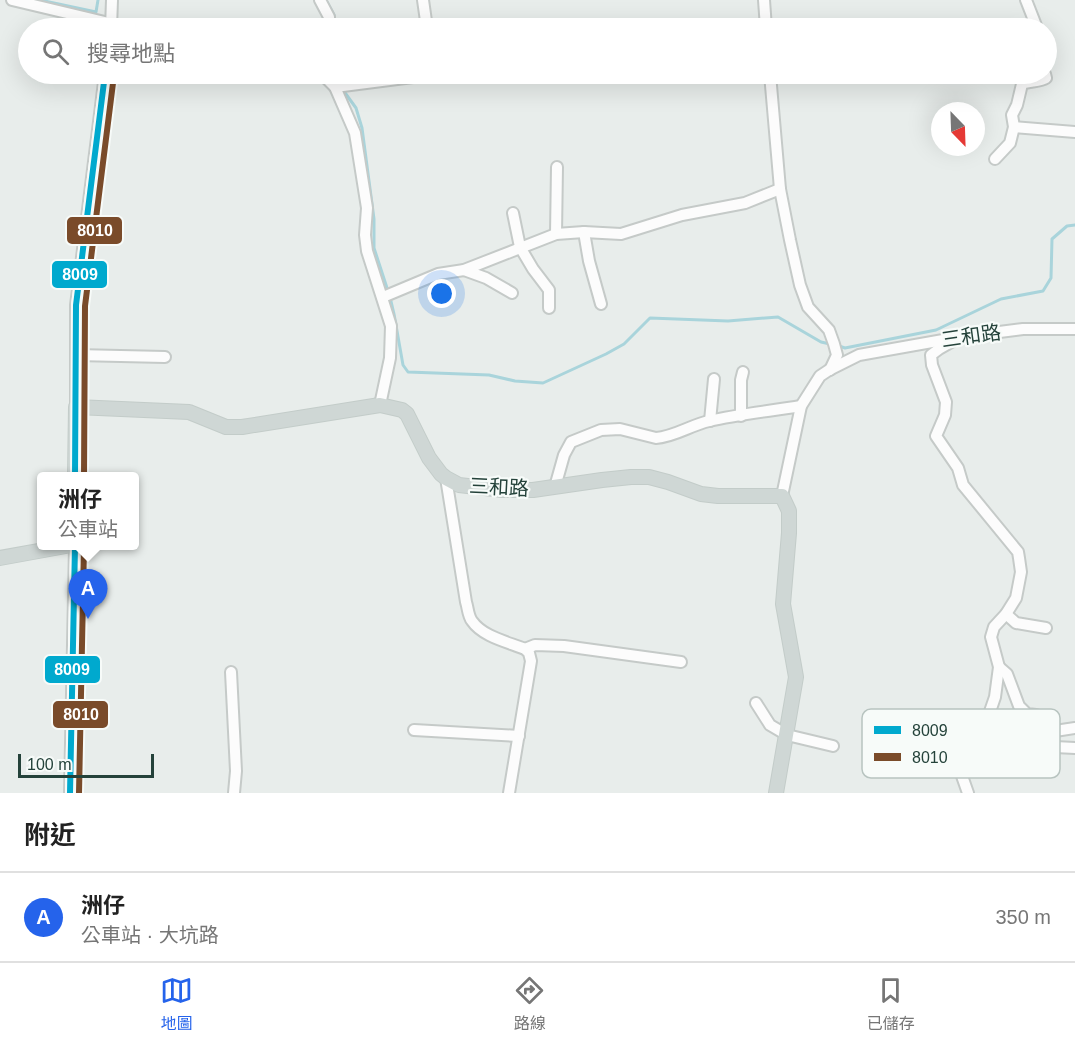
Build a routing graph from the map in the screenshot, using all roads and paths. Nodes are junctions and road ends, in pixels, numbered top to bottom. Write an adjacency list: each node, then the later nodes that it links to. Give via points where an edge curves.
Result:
1 (12, 0): 7 (street)
2 (112, 0): 8 (street)
3 (320, 0): 9 (street)
4 (423, 0): 10 (street)
5 (764, 0): 11 (street)
6 (1026, 0): 12 (street)
7 (81, 18)
8 (111, 18)
9 (329, 18)
10 (426, 18)
11 (765, 18)
12 (1033, 18)
13 (104, 84): 33 (street, via 76,305)
14 (333, 84): 28 (street, via 355,133 368,208 364,235)
15 (771, 84): 21 (street)
16 (1022, 84): 17 (street, via 1012,115)
17 (1014, 126): 18 (street); 19 (street, via 1010,143)
18 (1075, 132)
19 (995, 159)
20 (557, 167): 24 (street)
21 (780, 189): 23 (street, via 745,204 682,215 621,234); 35 (street, via 800,285 808,307 829,330 835,350)
22 (513, 213): 25 (street)
23 (584, 232): 24 (street); 29 (street)
24 (556, 234): 25 (street)
25 (520, 247): 26 (street); 30 (street, via 549,290)
26 (464, 270): 27 (street); 28 (street, via 438,274)
27 (512, 293)
28 (383, 297): 38 (street, via 392,326)
29 (601, 304)
30 (549, 308)
31 (1075, 329): 32 (street, 三和路, via 1023,329)
32 (960, 337): 35 (street, 三和路, via 859,355); 50 (street, via 931,355 946,402 936,436 958,468 963,484 1018,552 1020,580 1016,598)
33 (76, 355): 34 (street); 40 (street)
34 (165, 357)
35 (829, 370): 39 (street, 三和路, via 820,376)
36 (743, 372): 41 (street)
37 (714, 379): 42 (street)
38 (380, 405): 40 (main road, 三和路, via 242,428 226,427 189,412); 44 (main road, 三和路, via 407,414 429,458)
39 (801, 406): 41 (street); 46 (street, 三和路)
40 (76, 407): 43 (main road)
41 (741, 416): 42 (street)
42 (710, 421): 45 (street, via 662,438 620,429 585,436 571,442)
43 (75, 472)
44 (446, 478): 45 (main road, 三和路, via 459,485 502,490); 52 (street, via 470,620 487,634)
45 (555, 487): 46 (main road, 三和路, via 649,477 701,494)
46 (782, 496): 62 (main road, 三和路, via 789,511 783,604 796,677)
47 (44, 550): 49 (main road)
48 (75, 550): 68 (street)
49 (0, 558)
50 (1006, 614): 51 (street, via 1016,623); 54 (street, via 993,627 991,637)
51 (1046, 628)
52 (525, 649): 53 (street, via 535,645 564,646); 63 (street, via 531,661)
53 (681, 662)
54 (999, 667): 57 (street); 58 (street, via 1007,674)
55 (231, 672): 69 (street)
56 (756, 703): 62 (street, via 770,725)
57 (991, 709)
58 (1022, 709)
59 (1075, 728): 61 (street)
60 (414, 730): 63 (street)
61 (1060, 730)
62 (787, 735): 64 (street); 71 (main road, 三和路)
63 (519, 736): 70 (street)
64 (833, 746)
65 (1060, 747): 66 (street)
66 (1075, 748)
67 (963, 778): 72 (street)
68 (70, 793)
69 (234, 793)
70 (509, 793)
71 (776, 793)
72 (968, 793)

